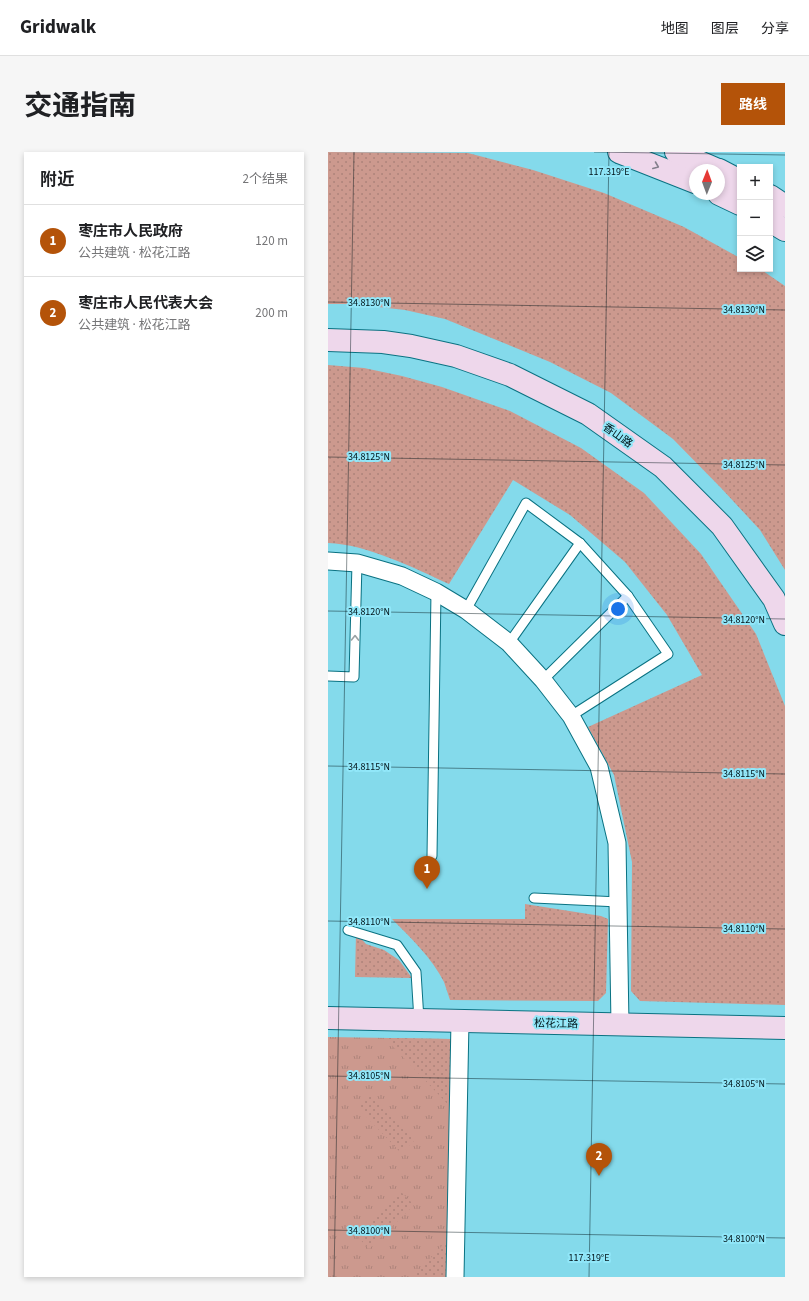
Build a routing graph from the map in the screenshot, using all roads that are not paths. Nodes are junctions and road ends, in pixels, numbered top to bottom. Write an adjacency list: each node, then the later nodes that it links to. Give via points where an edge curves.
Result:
1 (619, 152): 6 (street, one-way to 6)
2 (676, 152): 3 (street)
3 (705, 164)
4 (725, 173): 5 (street)
5 (737, 179)
6 (689, 180)
7 (725, 197): 9 (street)
8 (773, 198): 10 (street)
9 (737, 203)
10 (785, 206)
11 (773, 223): 12 (street)
12 (785, 230)
13 (328, 340): 20 (street, 香山路, via 383,342 456,356 510,376 588,414 663,467 722,526 774,599)
14 (580, 543): 18 (lane); 19 (lane, via 526,503); 21 (lane)
15 (328, 561): 16 (street)
16 (356, 563): 17 (street, via 402,576); 22 (lane, one-way to 16, via 354,677)
17 (436, 592): 19 (street); 25 (lane)
18 (628, 596): 23 (lane); 24 (lane, via 668,654)
19 (466, 610): 21 (street)
20 (785, 624)
21 (508, 643): 23 (street)
22 (328, 676)
23 (543, 680): 24 (street)
24 (571, 716): 27 (street, via 599,767 617,843)
25 (432, 856)
26 (534, 898): 27 (lane)
27 (619, 902): 32 (street)
28 (348, 930): 30 (lane, via 397,945 416,972)
29 (328, 1018): 30 (street, 松花江路)
30 (419, 1020): 31 (street, 松花江路)
31 (460, 1021): 32 (street, 松花江路); 34 (street)
32 (620, 1024): 33 (street, 松花江路)
33 (785, 1028)
34 (455, 1277)

